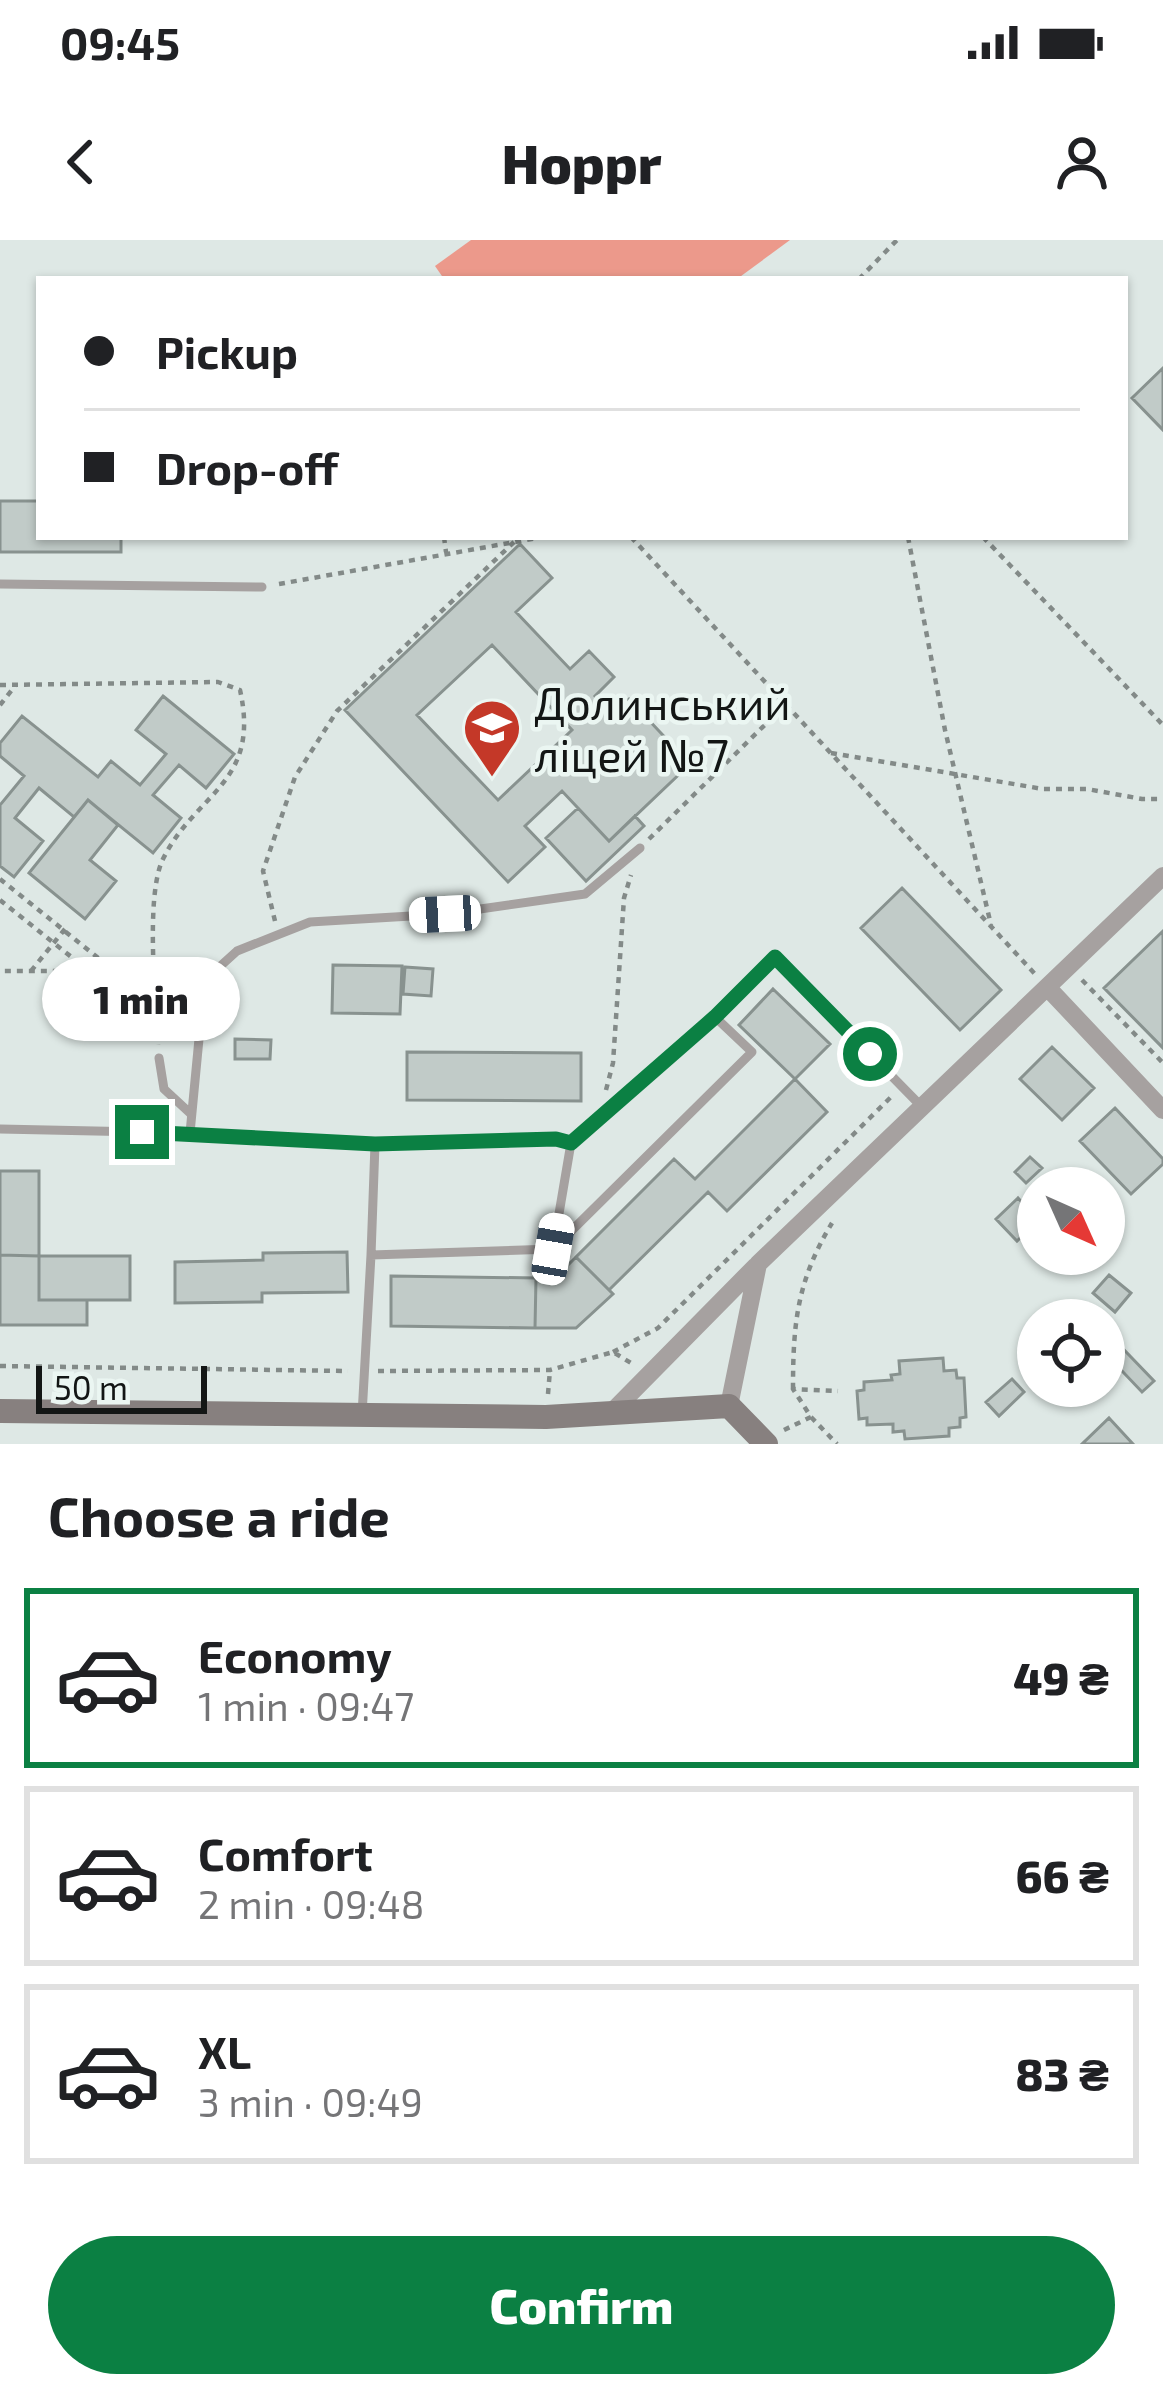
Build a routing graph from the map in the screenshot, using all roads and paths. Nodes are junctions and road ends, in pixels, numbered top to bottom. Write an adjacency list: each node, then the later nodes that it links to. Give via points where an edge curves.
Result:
1 (897, 240): 2 (path)
2 (862, 276)
3 (444, 540): 9 (path)
4 (526, 540): 8 (path)
5 (634, 540): 14 (path)
6 (909, 540): 18 (path)
7 (985, 540): 16 (path)
8 (514, 542): 9 (path); 26 (path, via 337,710 295,776 262,871)
9 (446, 552): 11 (path)
10 (0, 584): 11 (lane)
11 (262, 587)
12 (0, 686): 13 (path)
13 (15, 686): 15 (path); 28 (path, via 218,682 240,690 240,752 228,782 162,861)
14 (786, 704): 17 (path); 20 (path)
15 (0, 705)
16 (1163, 725)
17 (831, 753): 18 (path); 24 (path)
18 (955, 774): 19 (path); 24 (path)
19 (1163, 799)
20 (640, 848): 26 (lane, via 585,893 445,914 310,922); 39 (path, via 624,898 613,1063)
21 (1163, 876): 32 (street)
22 (0, 879): 25 (path)
23 (0, 900): 27 (path)
24 (991, 925): 32 (path)
25 (65, 929): 27 (path); 28 (path, via 102,961)
26 (278, 935): 38 (lane, via 237,951 216,970 201,1018)
27 (54, 943): 30 (path); 30 (path, via 89,971)
28 (154, 959): 34 (path)
29 (0, 971): 30 (path)
30 (31, 971)
31 (1082, 980): 35 (path)
32 (1048, 987): 36 (street); 37 (street)
33 (715, 1017): 36 (lane, via 775,957); 39 (lane); 45 (lane, via 752,1052)
34 (159, 1058): 38 (lane, via 164,1089)
35 (1163, 1063)
36 (922, 1106): 47 (street)
37 (1163, 1110)
38 (191, 1114): 41 (lane)
39 (599, 1118): 42 (lane)
40 (0, 1130): 41 (lane)
41 (190, 1133): 43 (lane)
42 (571, 1143): 43 (lane); 45 (lane)
43 (375, 1144): 46 (lane)
44 (831, 1224): 51 (path, via 796,1308)
45 (553, 1249): 46 (lane)
46 (371, 1255): 49 (lane)
47 (758, 1264): 50 (street); 53 (street)
48 (0, 1366): 49 (path)
49 (365, 1371): 50 (path, via 550,1370 613,1352); 55 (lane)
50 (646, 1376): 56 (street)
51 (793, 1389): 52 (path); 57 (path)
52 (838, 1391)
53 (729, 1406): 56 (main road); 59 (main road)
54 (0, 1411): 55 (main road)
55 (362, 1415): 56 (main road)
56 (608, 1416)
57 (811, 1418): 58 (path); 60 (path)
58 (798, 1422)
59 (766, 1444)
60 (837, 1444)

